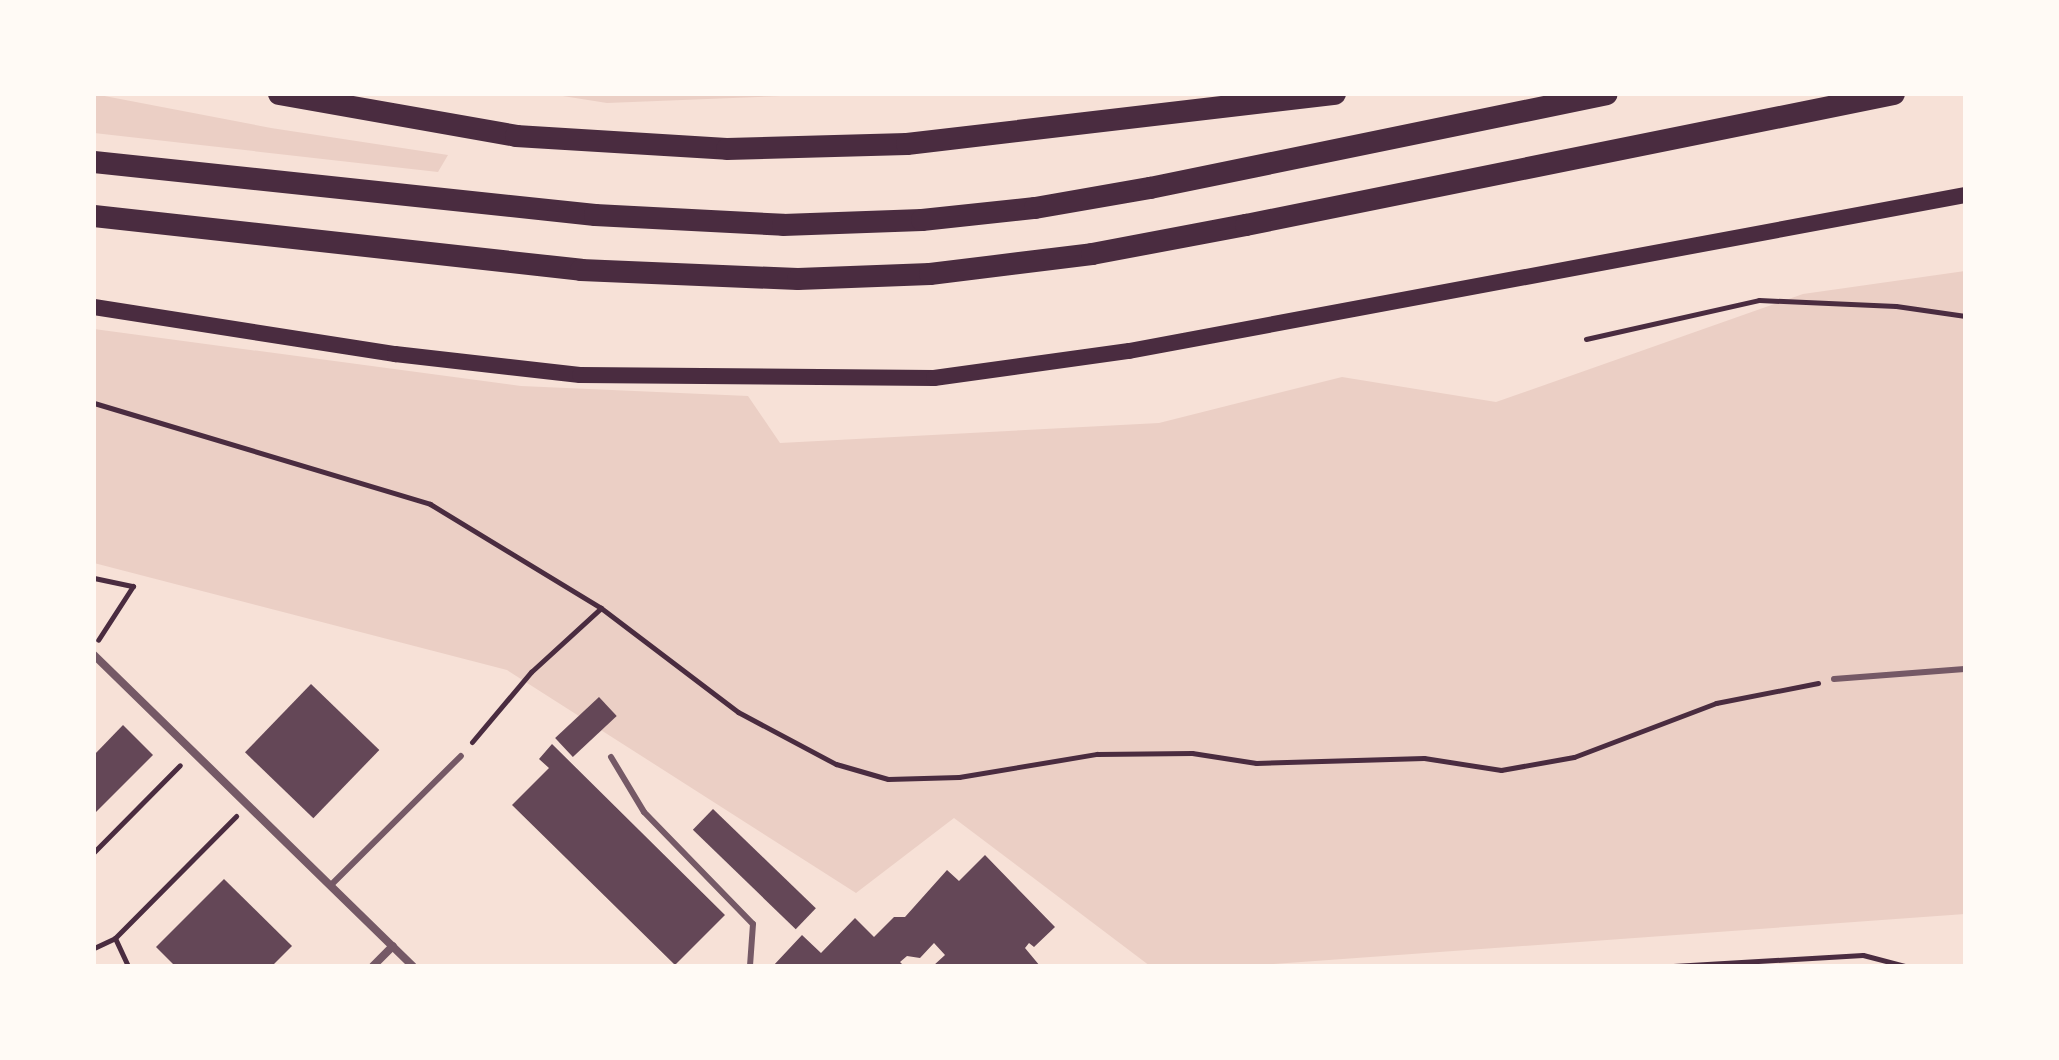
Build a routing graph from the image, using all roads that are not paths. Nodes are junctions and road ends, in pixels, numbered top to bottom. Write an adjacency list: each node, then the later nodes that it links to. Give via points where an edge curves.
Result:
1 (279, 94): 2 (highway, via 516,136 727,149 907,144)
2 (1335, 94)
3 (1606, 94): 5 (highway, via 1150,188 922,220 783,225 595,215)
4 (1894, 94): 7 (highway, via 1092,254 930,274 798,279 581,270)
5 (94, 162)
6 (1965, 195): 8 (main road, via 1129,351 934,378 580,375 395,354)
7 (94, 216)
8 (94, 307)
9 (94, 655): 14 (street)
10 (1965, 669): 11 (lane)
11 (1834, 679)
12 (461, 756): 14 (lane)
13 (611, 757): 18 (lane, via 644,812 753,924)
14 (331, 885): 15 (street)
15 (393, 946): 16 (street); 17 (street)
16 (373, 966)
17 (413, 966)
18 (750, 966)

